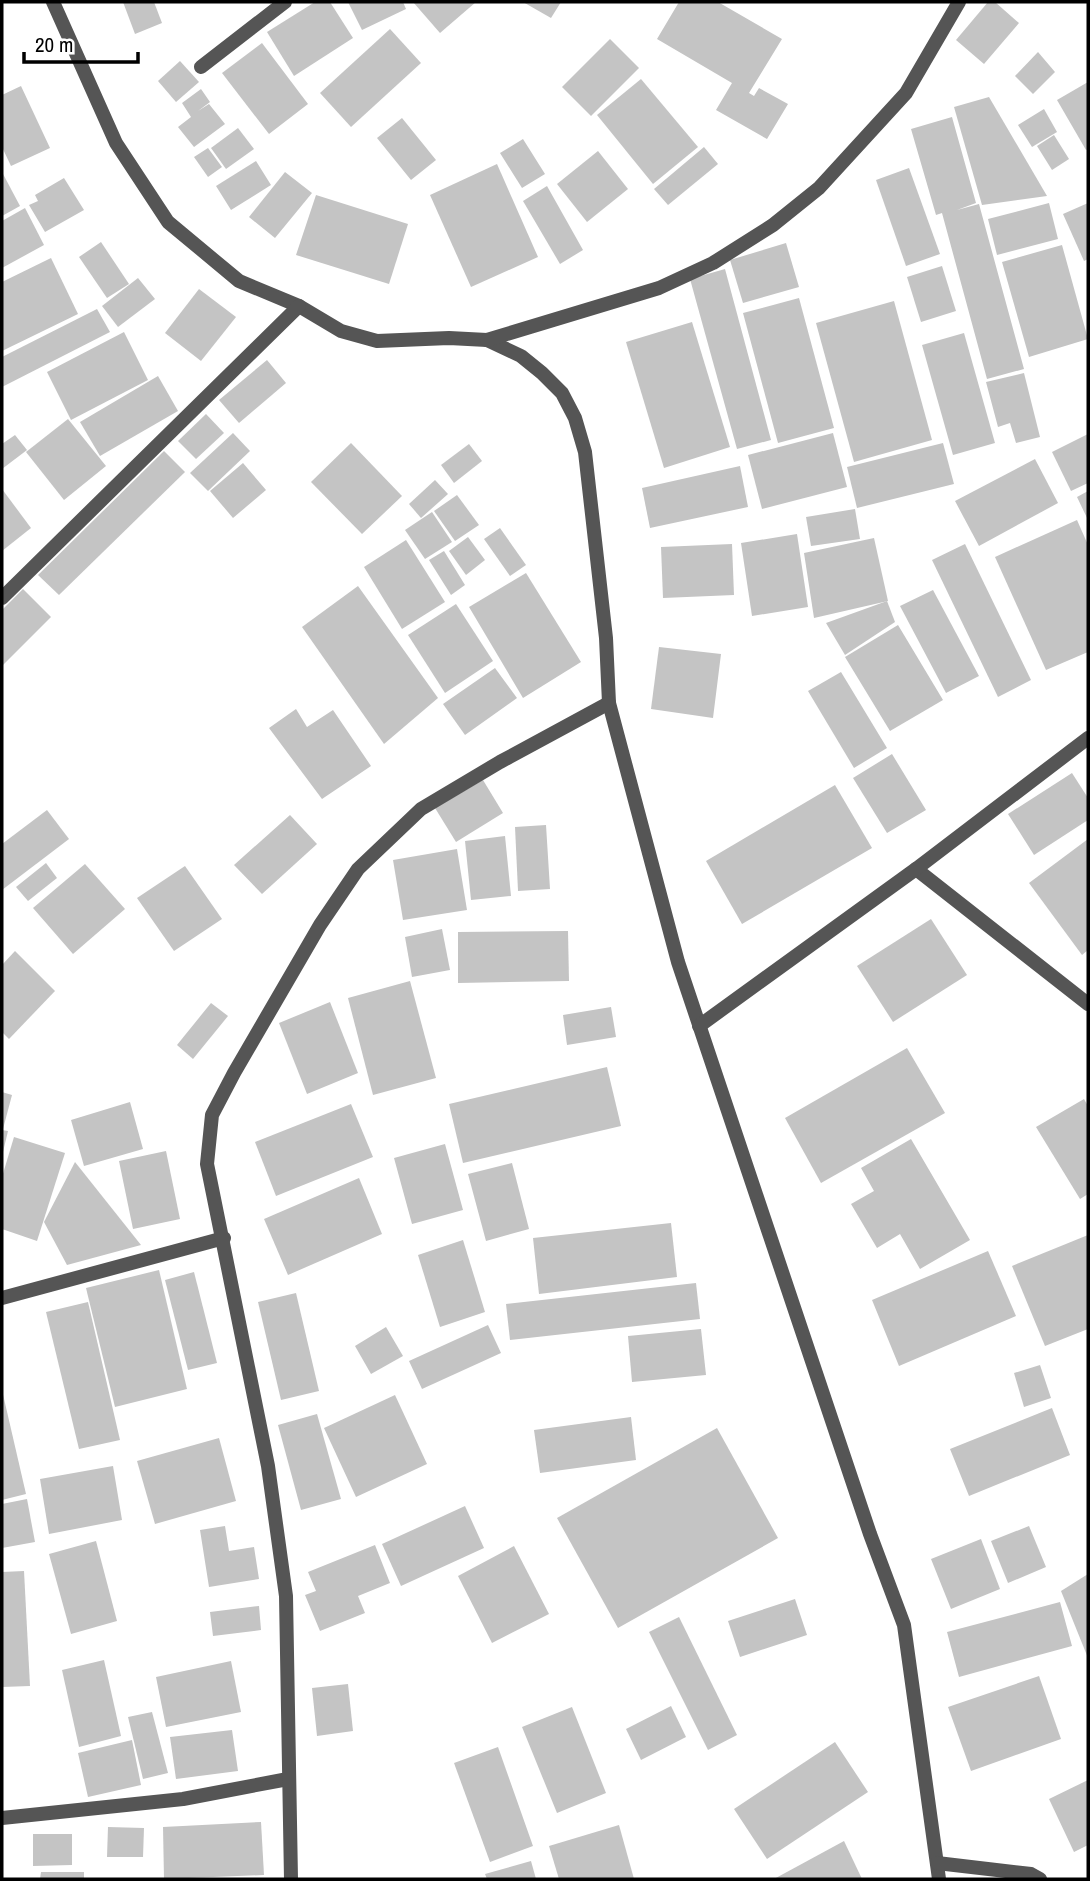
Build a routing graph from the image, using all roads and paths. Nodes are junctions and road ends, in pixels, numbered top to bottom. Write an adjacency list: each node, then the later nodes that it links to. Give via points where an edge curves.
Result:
1 (53, 2): 5 (street, via 116,143 168,222 239,281)
2 (285, 2): 4 (street)
3 (959, 2): 6 (street, via 906,93 819,188 773,225 713,263 659,288)
4 (201, 67)
5 (299, 306): 6 (street, via 341,331 377,341); 7 (street)
6 (487, 340): 8 (street, via 521,356 542,373 562,394 575,418 585,452 607,638)
7 (2, 598)
8 (609, 703): 12 (street); 13 (street, via 421,809 358,869 320,925 212,1115 207,1164)
9 (1088, 738): 10 (street)
10 (916, 869): 11 (street); 12 (street)
11 (1087, 1002)
12 (699, 1026): 17 (street, via 904,1625)
13 (224, 1238): 14 (street); 15 (street, via 268,1466 286,1596)
14 (2, 1298)
15 (288, 1779): 16 (street, via 183,1799); 18 (street)
16 (2, 1818)
17 (937, 1863): 19 (street); 20 (street, via 1031,1874)
18 (291, 1879)
19 (939, 1879)
20 (1040, 1879)

